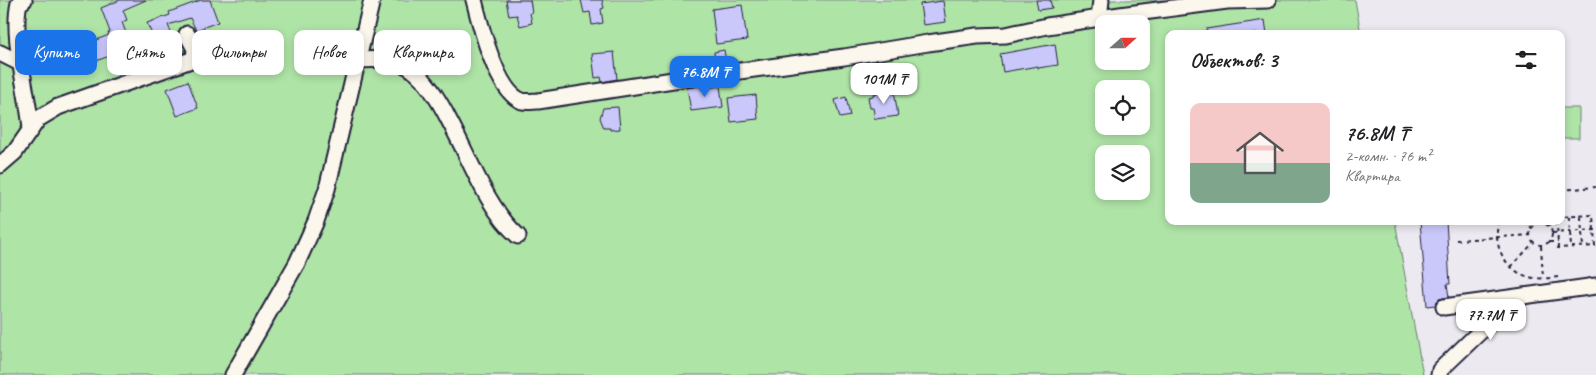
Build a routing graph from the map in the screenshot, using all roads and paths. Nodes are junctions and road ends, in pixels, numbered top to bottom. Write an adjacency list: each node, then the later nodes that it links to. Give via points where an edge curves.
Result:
1 (372, 0): 11 (street)
2 (474, 0): 8 (street, via 503,84 522,101 618,90 977,36 1006,35)
3 (1101, 0): 6 (street)
4 (1268, 0): 7 (street, via 1227,1)
5 (18, 3): 9 (street)
6 (1099, 15)
7 (1127, 15)
8 (1095, 20)
9 (17, 30)
10 (187, 34): 17 (street, via 195,50 194,59 58,107 38,119)
11 (364, 34)
12 (0, 54): 14 (street)
13 (364, 60): 37 (street, via 394,61 412,69 428,86 440,102 492,206)
14 (15, 61)
15 (24, 75): 17 (street)
16 (354, 75): 53 (street, via 316,221 297,263)
17 (31, 129): 18 (street, via 15,152)
18 (0, 165)
19 (1596, 187): 20 (path)
20 (1565, 190)
21 (1581, 216): 23 (path); 24 (path, via 1593,215); 31 (path)
22 (1565, 217): 23 (path)
23 (1569, 217): 33 (path)
24 (1595, 220): 32 (path)
25 (1498, 225): 38 (path)
26 (1529, 225): 30 (path)
27 (1536, 225): 30 (path)
28 (1547, 225): 34 (path)
29 (1557, 225): 35 (path)
30 (1532, 228): 36 (path)
31 (1582, 231): 32 (path); 33 (path); 46 (path)
32 (1595, 231): 40 (path)
33 (1570, 232): 35 (path); 45 (path)
34 (1552, 233): 35 (path); 42 (path)
35 (1557, 233): 43 (path)
36 (1530, 235): 38 (path); 41 (path)
37 (518, 236)
38 (1496, 237): 39 (path); 47 (path, via 1497,245)
39 (1456, 240)
40 (1595, 241): 46 (path, via 1595,246)
41 (1533, 242): 44 (path); 47 (path)
42 (1549, 242): 43 (path); 44 (path)
43 (1558, 242): 45 (path, via 1558,248)
44 (1541, 245): 49 (path)
45 (1571, 247): 46 (path)
46 (1583, 247)
47 (1511, 267): 49 (path, via 1528,277)
48 (1561, 277): 49 (path)
49 (1543, 278)
50 (1596, 286): 51 (street)
51 (1523, 296): 52 (street); 54 (street, via 1486,326 1440,370)
52 (1444, 307)
53 (233, 375)
54 (1439, 375)

